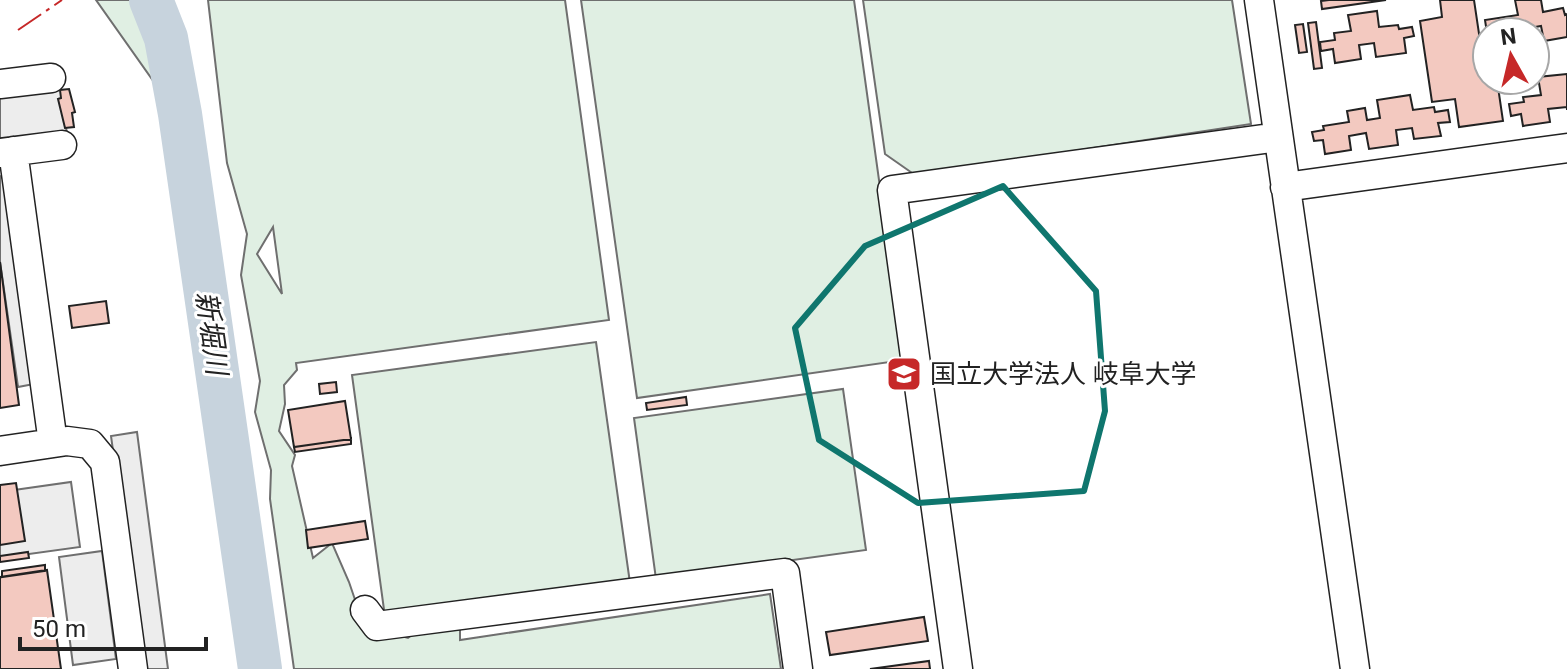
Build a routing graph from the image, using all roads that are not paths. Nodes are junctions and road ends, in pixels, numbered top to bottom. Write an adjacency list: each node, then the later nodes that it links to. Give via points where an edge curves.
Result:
1 (1259, 0): 4 (lane)
2 (51, 78): 3 (lane)
3 (0, 84)
4 (1278, 137): 8 (lane); 14 (lane, via 892,190)
5 (62, 145): 7 (lane)
6 (1567, 148): 8 (lane)
7 (6, 152): 9 (lane)
8 (1285, 187): 15 (lane)
9 (53, 443): 10 (lane); 12 (lane, via 90,444 105,462)
10 (0, 451)
11 (365, 610): 13 (lane, via 377,626 785,573)
12 (133, 669)
13 (798, 669)
14 (958, 669)
15 (1355, 669)

